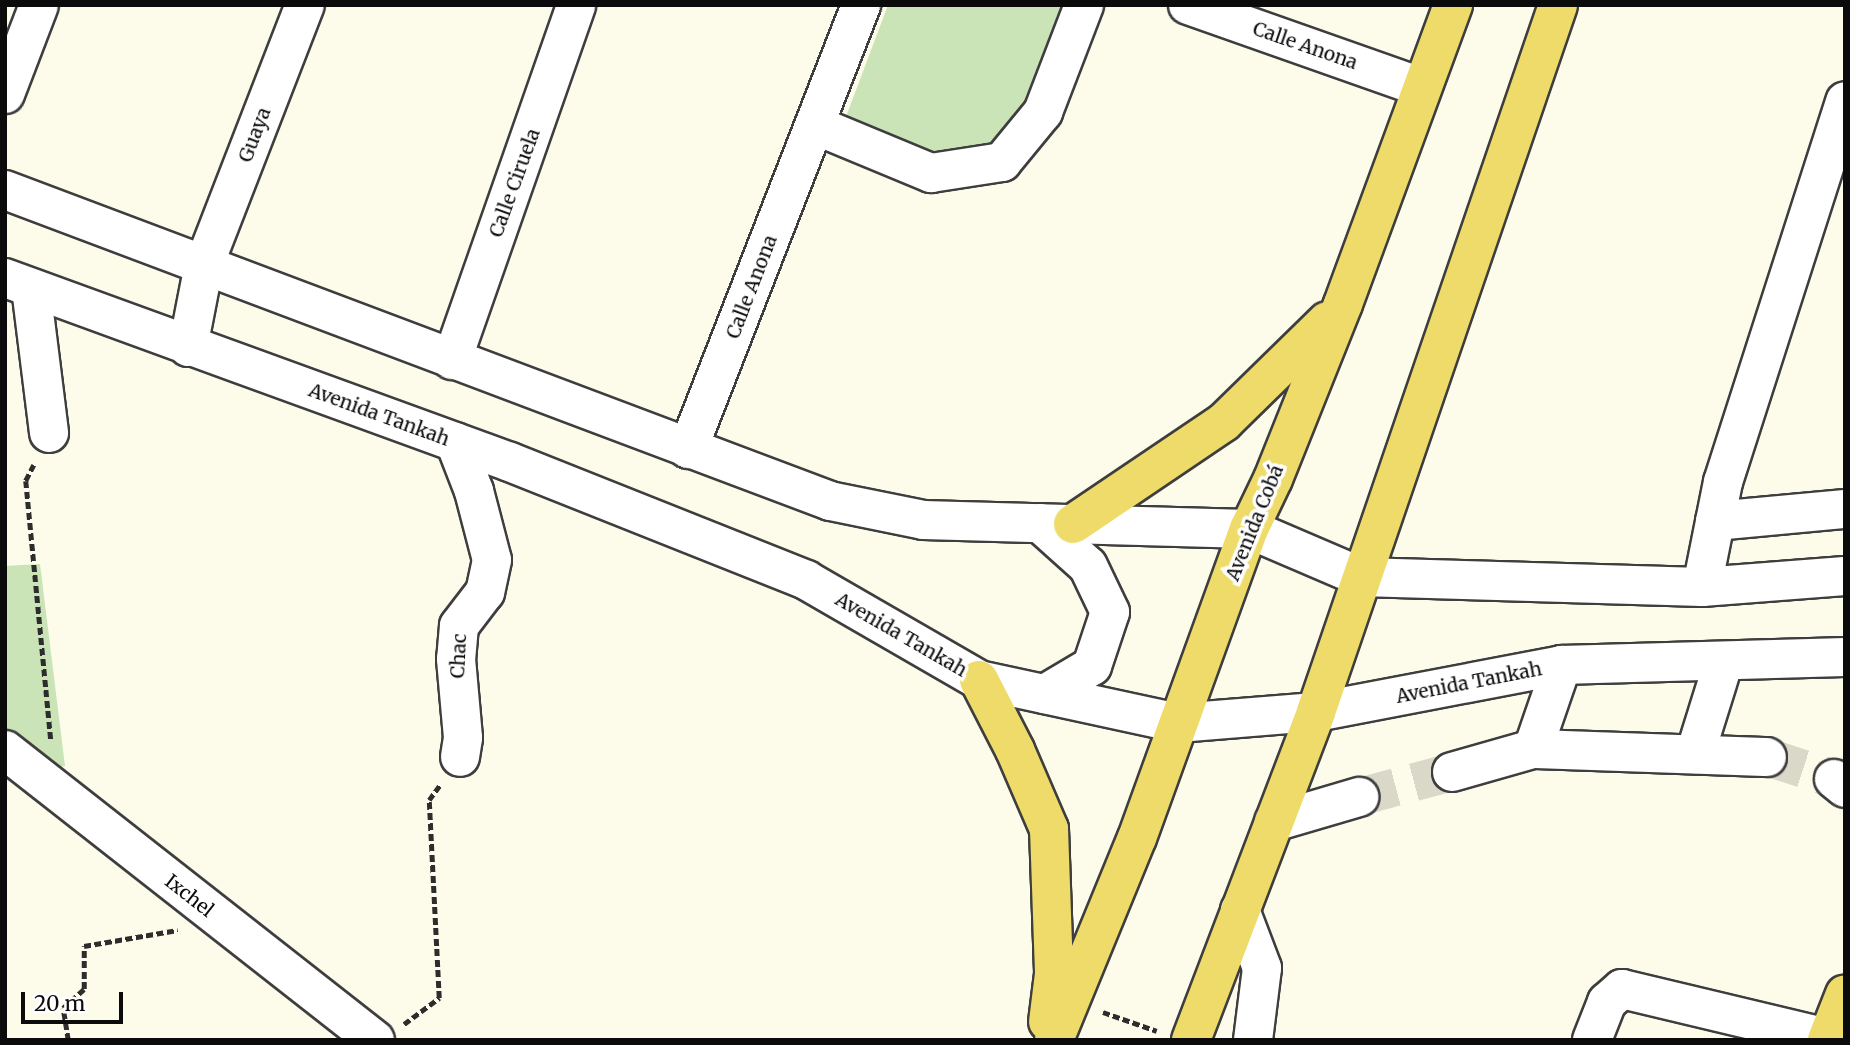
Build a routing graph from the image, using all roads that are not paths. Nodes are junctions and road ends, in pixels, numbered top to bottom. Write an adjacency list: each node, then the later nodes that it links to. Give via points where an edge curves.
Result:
1 (39, 5): 10 (street)
2 (305, 5): 14 (street, Guaya)
3 (576, 5): 18 (street, Calle Ciruela)
4 (861, 5): 12 (street, Calle Anona)
5 (1084, 5): 12 (street, via 1043,112 1002,162 931,173)
6 (1188, 5): 9 (street, Calle Anona)
7 (1452, 5): 9 (main road, Avenida Cobá)
8 (1558, 5): 27 (main road)
9 (1421, 88): 16 (main road, Avenida Cobá)
10 (5, 94)
11 (1845, 102): 23 (street, via 1723,482)
12 (815, 125): 21 (street, Calle Anona)
13 (5, 190): 14 (street)
14 (204, 265): 17 (street, Guaya); 18 (street)
15 (18, 283): 17 (street, Avenida Tankah); 19 (street)
16 (1343, 304): 24 (main road, via 1224,422); 25 (main road, Avenida Cobá)
17 (188, 347): 20 (street, Avenida Tankah)
18 (452, 360): 21 (street)
19 (49, 432)
20 (455, 442): 32 (street, Avenida Tankah, via 806,580); 39 (street, Chac, via 492,559 485,592 460,626 456,659 463,737)
21 (688, 449): 24 (street, via 830,501 923,520)
22 (1845, 509): 23 (street)
23 (1715, 521): 28 (street)
24 (1057, 524): 25 (street); 33 (street, via 1088,566 1110,612 1091,666)
25 (1250, 529): 27 (street); 35 (main road, Avenida Cobá)
26 (1845, 576): 28 (street)
27 (1361, 577): 28 (street); 34 (main road)
28 (1702, 587)
29 (1845, 657): 30 (street, Avenida Tankah)
30 (1724, 661): 31 (street, Avenida Tankah); 38 (street)
31 (1562, 665): 34 (street, Avenida Tankah); 36 (street)
32 (979, 680): 33 (street, Avenida Tankah); 49 (main road, via 1049,829 1054,974)
33 (1045, 694): 35 (street, Avenida Tankah)
34 (1316, 712): 35 (street, Avenida Tankah); 43 (main road)
35 (1178, 723): 50 (main road, Avenida Cobá, via 1137,838)
36 (1533, 749): 38 (street); 41 (street)
37 (5, 750): 47 (street, Ixchel, via 223,922)
38 (1695, 754): 40 (street)
39 (460, 757)
40 (1767, 757)
41 (1452, 772)
42 (1359, 797): 43 (street)
43 (1274, 822): 44 (main road)
44 (1240, 911): 46 (main road); 51 (street, via 1262,968)
45 (1845, 994): 48 (main road)
46 (1184, 1032)
47 (385, 1035)
48 (1827, 1039): 52 (street, via 1622,989 1607,1002)
49 (1045, 1040)
50 (1054, 1040)
51 (1253, 1040)
52 (1592, 1040)

